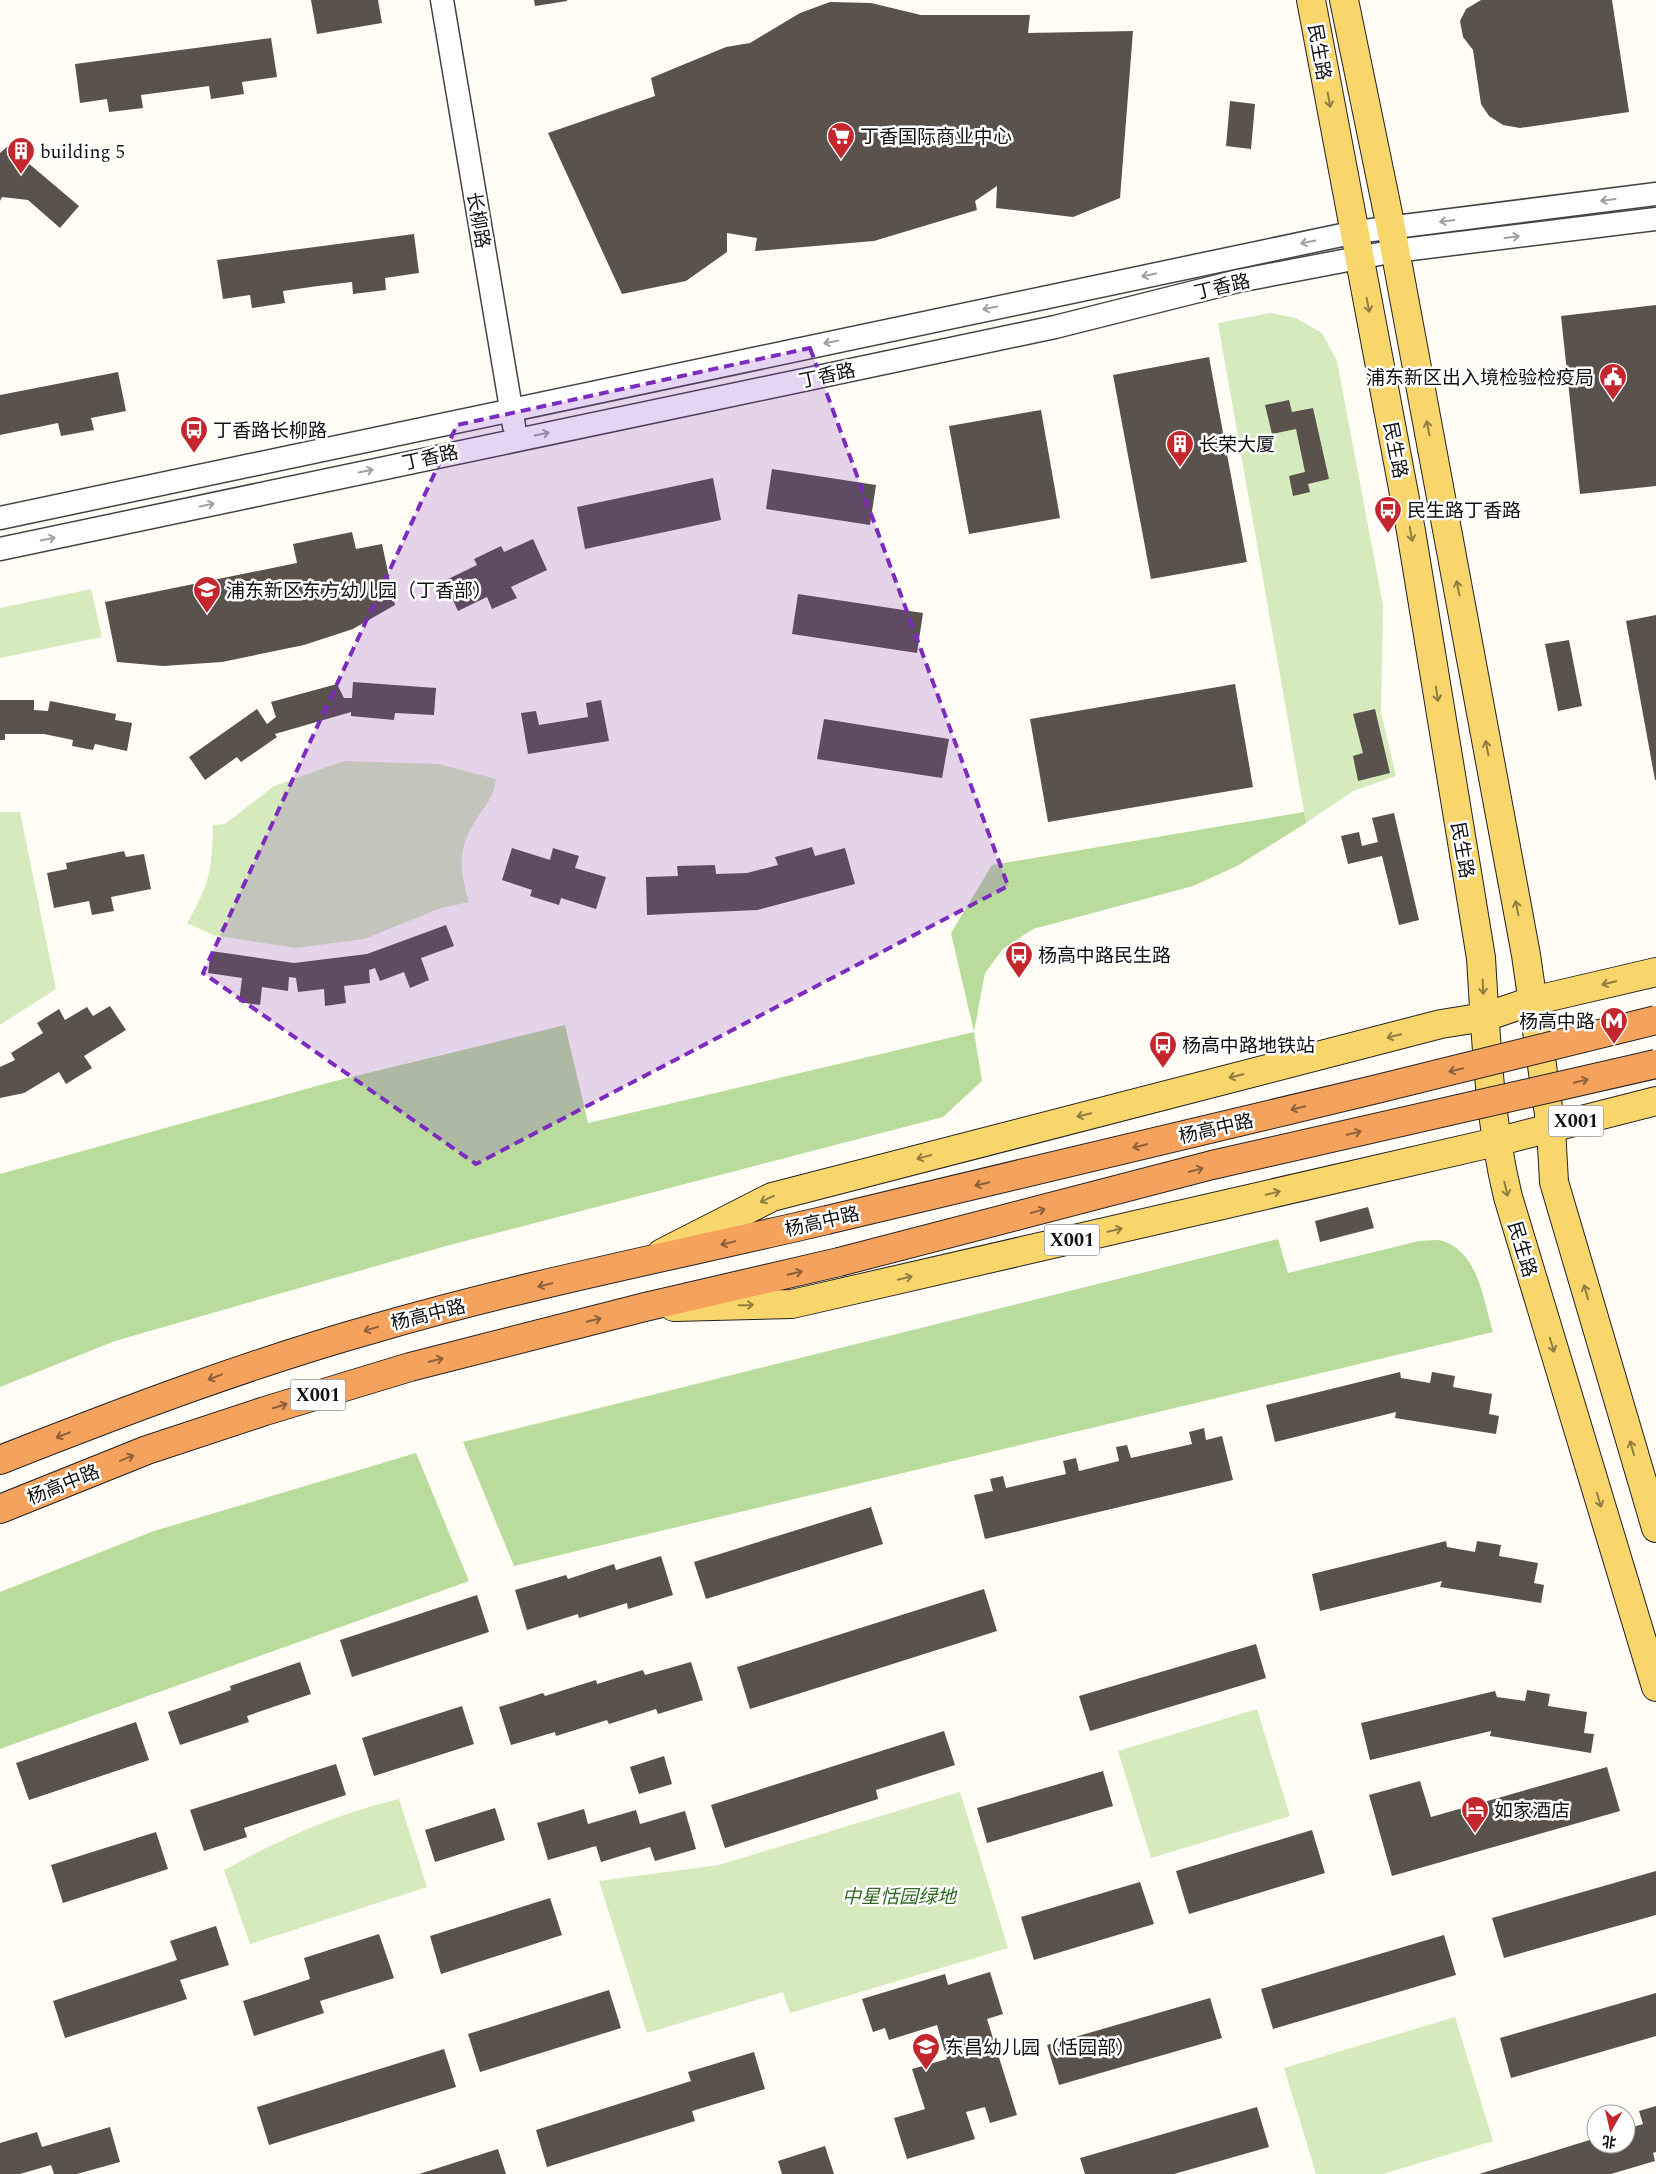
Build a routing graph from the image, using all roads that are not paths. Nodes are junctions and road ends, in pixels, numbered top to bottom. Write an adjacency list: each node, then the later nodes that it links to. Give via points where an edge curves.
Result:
1 (442, 0): 8 (street, 长柳路)
2 (1311, 0): 7 (main road, 民生路, one-way to 7)
3 (1344, 0): 6 (main road, 民生路)
4 (1656, 194): 6 (street, 丁香路, one-way to 6)
5 (1656, 219): 6 (street, 丁香路, one-way to 5)
6 (1393, 240): 7 (street, 丁香路); 13 (main road, 民生路, one-way to 6)
7 (1357, 245): 8 (street, 丁香路, one-way to 8, via 907,325); 9 (street, 丁香路, one-way to 7, via 1055,327 1238,281); 14 (main road, 民生路, one-way to 14, via 1411,531 1481,958)
8 (511, 411): 9 (street, 长柳路); 10 (street, 丁香路)
9 (516, 439): 11 (street, 丁香路, one-way to 9)
10 (0, 518)
11 (0, 549)
12 (1656, 972): 13 (main road, X001, one-way to 13)
13 (1532, 1001): 14 (main road, X001); 18 (main road, 民生路)
14 (1485, 1017): 19 (main road, 民生路); 20 (main road, X001, one-way to 20, via 1441,1024 772,1197)
15 (1656, 1020): 20 (highway, 杨高中路 / X001, one-way to 20, bridge)
16 (1656, 1064): 21 (highway, 杨高中路 / X001, one-way to 16, bridge, via 839,1262 1212,1165)
17 (1656, 1101): 18 (main road, 杨高中路 / X001)
18 (1551, 1128): 19 (main road, 杨高中路 / X001); 24 (main road, 民生路, one-way to 18, via 1554,1182)
19 (1496, 1142): 21 (main road, 杨高中路 / X001, one-way to 19, via 792,1304); 25 (main road, 民生路, one-way to 25, via 1508,1197)
20 (644, 1262): 22 (highway, 杨高中路 / X001, one-way to 22, via 377,1327 244,1368)
21 (645, 1307): 23 (highway, 杨高中路 / X001, one-way to 21, via 147,1450 266,1411 410,1367)
22 (0, 1460)
23 (0, 1509)
24 (1656, 1528)
25 (1656, 1688)

